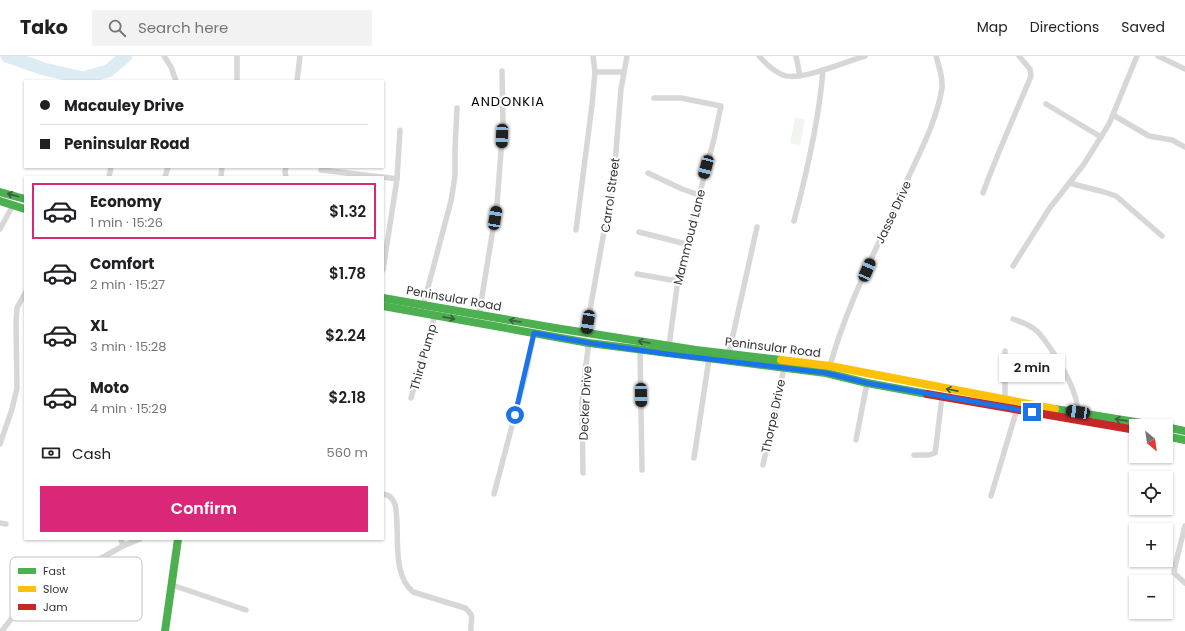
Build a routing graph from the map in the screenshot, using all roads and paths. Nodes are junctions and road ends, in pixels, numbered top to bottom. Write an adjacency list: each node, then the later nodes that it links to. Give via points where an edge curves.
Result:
1 (164, 56): 19 (street)
2 (237, 56): 20 (street)
3 (300, 56): 21 (street)
4 (592, 56): 16 (street)
5 (627, 56): 17 (street, Carrol Street)
6 (759, 56): 18 (street, via 772,70 784,76)
7 (796, 56): 18 (street)
8 (864, 56): 14 (street)
9 (936, 56): 69 (street, Jasse Drive, via 942,74 938,106 846,318)
10 (1019, 56): 37 (street, via 1030,69 1031,76)
11 (1137, 56): 25 (street)
12 (1158, 56): 13 (street)
13 (1185, 69)
14 (823, 70): 18 (street); 43 (street, via 818,111)
15 (502, 71): 59 (street, via 503,125 497,204)
16 (595, 72): 17 (street); 46 (street)
17 (624, 72): 62 (street, Carrol Street, via 614,176)
18 (800, 76)
19 (176, 80)
20 (237, 80)
21 (297, 80)
22 (654, 98): 38 (street, Mammoud Lane, via 681,98 721,106)
23 (1046, 104): 27 (street)
24 (457, 108): 57 (street, via 452,201)
25 (1113, 115): 27 (street); 28 (street, via 1149,136 1172,140)
26 (400, 130): 34 (street)
27 (1101, 137): 35 (street)
28 (1185, 147)
29 (321, 170): 31 (street)
30 (648, 172): 38 (street)
31 (351, 175): 32 (street)
32 (366, 176)
33 (384, 177): 34 (street)
34 (397, 179): 50 (street)
35 (1070, 183): 48 (street, via 1116,196); 51 (street, via 1049,208)
36 (0, 192): 39 (main road, one-way to 36)
37 (983, 193)
38 (699, 195): 49 (street, Mammoud Lane)
39 (24, 199)
40 (0, 201): 41 (main road)
41 (13, 205): 42 (main road); 45 (street)
42 (24, 209)
43 (794, 221)
44 (757, 227): 67 (street)
45 (0, 229)
46 (576, 230)
47 (639, 232): 49 (street)
48 (1162, 236)
49 (686, 244): 53 (street, Mammoud Lane)
50 (384, 264)
51 (1013, 266)
52 (637, 274): 53 (street)
53 (677, 281): 64 (street, Mammoud Lane)
54 (24, 296): 84 (street, via 17,308 16,388)
55 (384, 298): 57 (main road, Peninsular Road)
56 (384, 306): 58 (main road, Peninsular Road)
57 (423, 306): 59 (main road, Peninsular Road)
58 (435, 315): 61 (main road, Peninsular Road, one-way to 61); 73 (street, Third Pump)
59 (479, 315): 62 (main road, Peninsular Road, one-way to 59)
60 (1013, 320): 76 (street, via 1037,331 1064,370 1075,396)
61 (534, 333): 63 (main road, Peninsular Road); 91 (street)
62 (588, 333): 63 (street, Decker Drive); 64 (main road, Peninsular Road, one-way to 62)
63 (589, 343): 65 (main road, Peninsular Road); 89 (street, Decker Drive, via 582,396)
64 (669, 346): 67 (main road, Peninsular Road)
65 (640, 350): 68 (main road, Peninsular Road); 88 (street)
66 (1005, 351): 74 (street)
67 (729, 353): 69 (main road, Peninsular Road)
68 (709, 359): 70 (main road, Peninsular Road); 86 (street)
69 (830, 366): 74 (main road, Peninsular Road, one-way to 69)
70 (784, 368): 71 (main road, Peninsular Road, via 826,373); 87 (street, Thorpe Drive)
71 (867, 383): 72 (main road, Peninsular Road); 82 (street)
72 (942, 397): 75 (main road, Peninsular Road); 85 (street, via 935,453)
73 (411, 398)
74 (1005, 400): 76 (main road, Peninsular Road)
75 (1018, 409): 79 (main road, Peninsular Road); 92 (street)
76 (1078, 412): 77 (main road, Peninsular Road, one-way to 76)
77 (1129, 421)
78 (1173, 428): 80 (main road)
79 (1129, 429)
80 (1185, 431)
81 (1173, 437): 83 (main road)
82 (856, 440)
83 (1185, 440)
84 (0, 444)
85 (914, 455)
86 (694, 458)
87 (763, 465)
88 (642, 470)
89 (583, 473)
90 (384, 494): 105 (street, via 392,497 395,504 398,562 408,588 413,592 465,608 472,613)
91 (494, 494)
92 (991, 496)
93 (1185, 526): 99 (street, via 1174,566 1174,572)
94 (121, 540): 97 (street)
95 (138, 540): 97 (street)
96 (178, 540): 100 (main road)
97 (123, 546): 98 (street)
98 (104, 557)
99 (1185, 583)
100 (172, 586): 101 (street); 104 (main road)
101 (246, 610)
102 (10, 620): 103 (street)
103 (2, 631)
104 (165, 631)
105 (471, 631)

